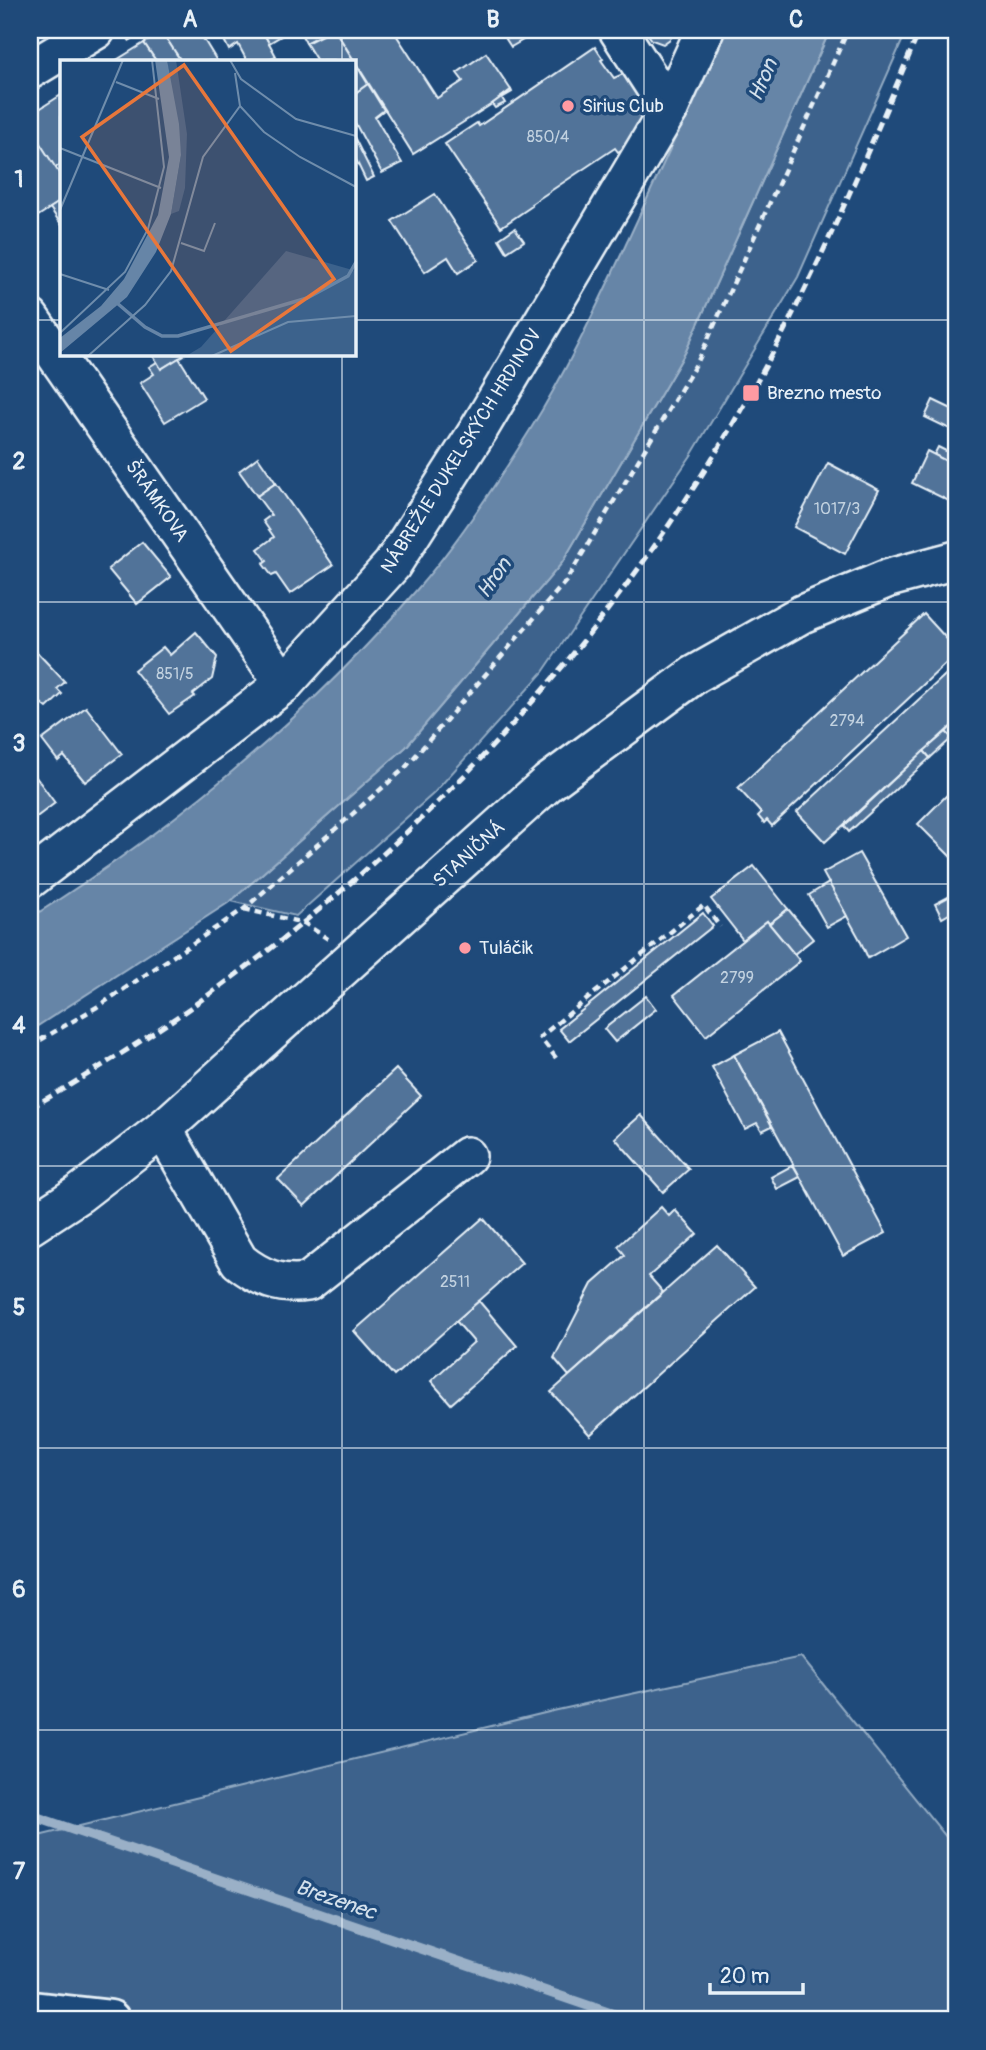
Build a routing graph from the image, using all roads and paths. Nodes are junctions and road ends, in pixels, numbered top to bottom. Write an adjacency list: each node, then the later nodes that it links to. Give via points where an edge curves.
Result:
1 (96, 30): 5 (street)
2 (618, 30): 6 (street)
3 (705, 30): 6 (street, NÁBREŽIE DUKELSKÝCH HRDINOV)
4 (848, 30): 11 (path, via 699,359 566,581 405,768)
5 (30, 70)
6 (669, 109): 9 (street, NÁBREŽIE DUKELSKÝCH HRDINOV, via 479,429 392,565)
7 (30, 318): 9 (street, ŠRÁMKOVA)
8 (956, 560): 13 (street, STANIČNÁ, via 889,578 802,614 694,675 548,783)
9 (284, 684): 10 (street, NÁBREŽIE DUKELSKÝCH HRDINOV)
10 (30, 879)
11 (244, 909): 13 (path, via 304,923); 14 (path)
12 (720, 927): 15 (path, via 704,905 693,913 540,1037)
13 (354, 957): 16 (street, STANIČNÁ)
14 (30, 1046)
15 (556, 1058)
16 (163, 1129): 17 (street, via 239,1261 276,1283 308,1282); 18 (street, STANIČNÁ)
17 (467, 1156)
18 (30, 1226)
19 (30, 2011): 20 (main road)
20 (110, 2020)

